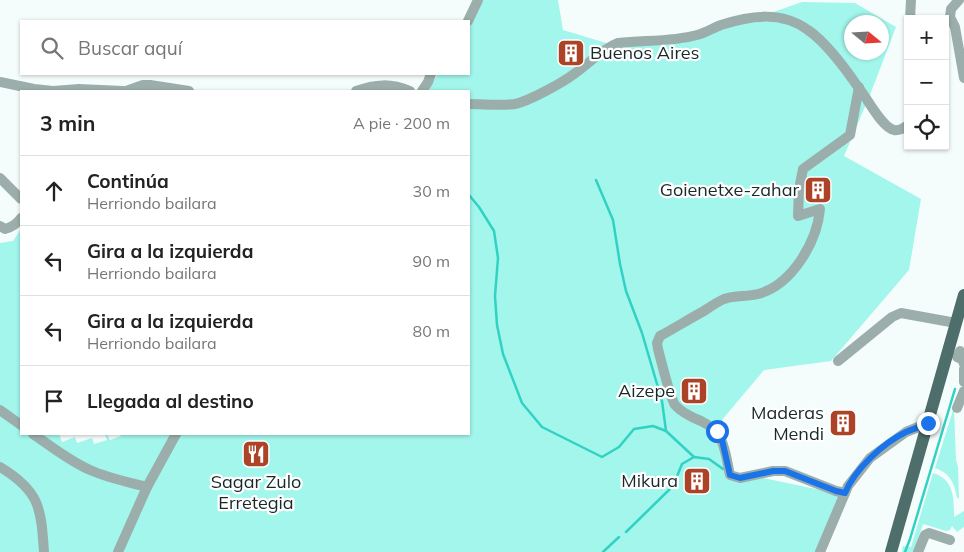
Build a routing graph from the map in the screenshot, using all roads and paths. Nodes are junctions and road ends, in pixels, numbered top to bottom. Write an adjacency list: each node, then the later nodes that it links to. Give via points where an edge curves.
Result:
1 (478, 0): 5 (street)
2 (911, 0): 4 (street)
3 (959, 0): 7 (street, via 951,9 950,17 955,27)
4 (910, 15)
5 (468, 20)
6 (431, 75): 17 (street)
7 (964, 78)
8 (0, 82): 10 (street)
9 (859, 87): 18 (street, via 809,30 784,18 755,16 698,35 618,43 609,46 573,74 526,100 504,105); 19 (street, via 886,125 893,130); 40 (street, via 850,135 803,169 798,216 820,209 810,243 800,261 771,289 723,300 660,336 658,343 674,403 686,414 717,431 730,475 740,478 785,471)
10 (44, 90)
11 (70, 90): 12 (street)
12 (106, 90)
13 (128, 90): 14 (street, via 150,84)
14 (183, 90)
15 (360, 90): 16 (street, via 381,85)
16 (408, 90)
17 (423, 90)
18 (470, 104)
19 (904, 127)
20 (0, 178): 21 (street)
21 (20, 198)
22 (20, 219): 23 (street)
23 (2, 230)
24 (964, 295): 25 (main road)
25 (960, 322): 26 (main road); 27 (street, via 901,313)
26 (959, 350): 28 (street, via 957,356); 34 (main road)
27 (838, 361)
28 (964, 364)
29 (964, 369): 30 (street)
30 (964, 382)
31 (964, 391): 32 (street)
32 (957, 408)
33 (0, 410): 35 (street)
34 (928, 423): 40 (street, via 906,432 870,458); 45 (main road)
35 (20, 424)
36 (34, 435): 39 (street, via 89,470)
37 (175, 435): 39 (street)
38 (0, 467): 42 (street, via 18,478 38,504)
39 (147, 487): 43 (street)
40 (845, 493): 44 (street)
41 (950, 540): 46 (street, via 929,533)
42 (44, 552)
43 (118, 552)
44 (820, 552)
45 (891, 552)
46 (918, 552)

